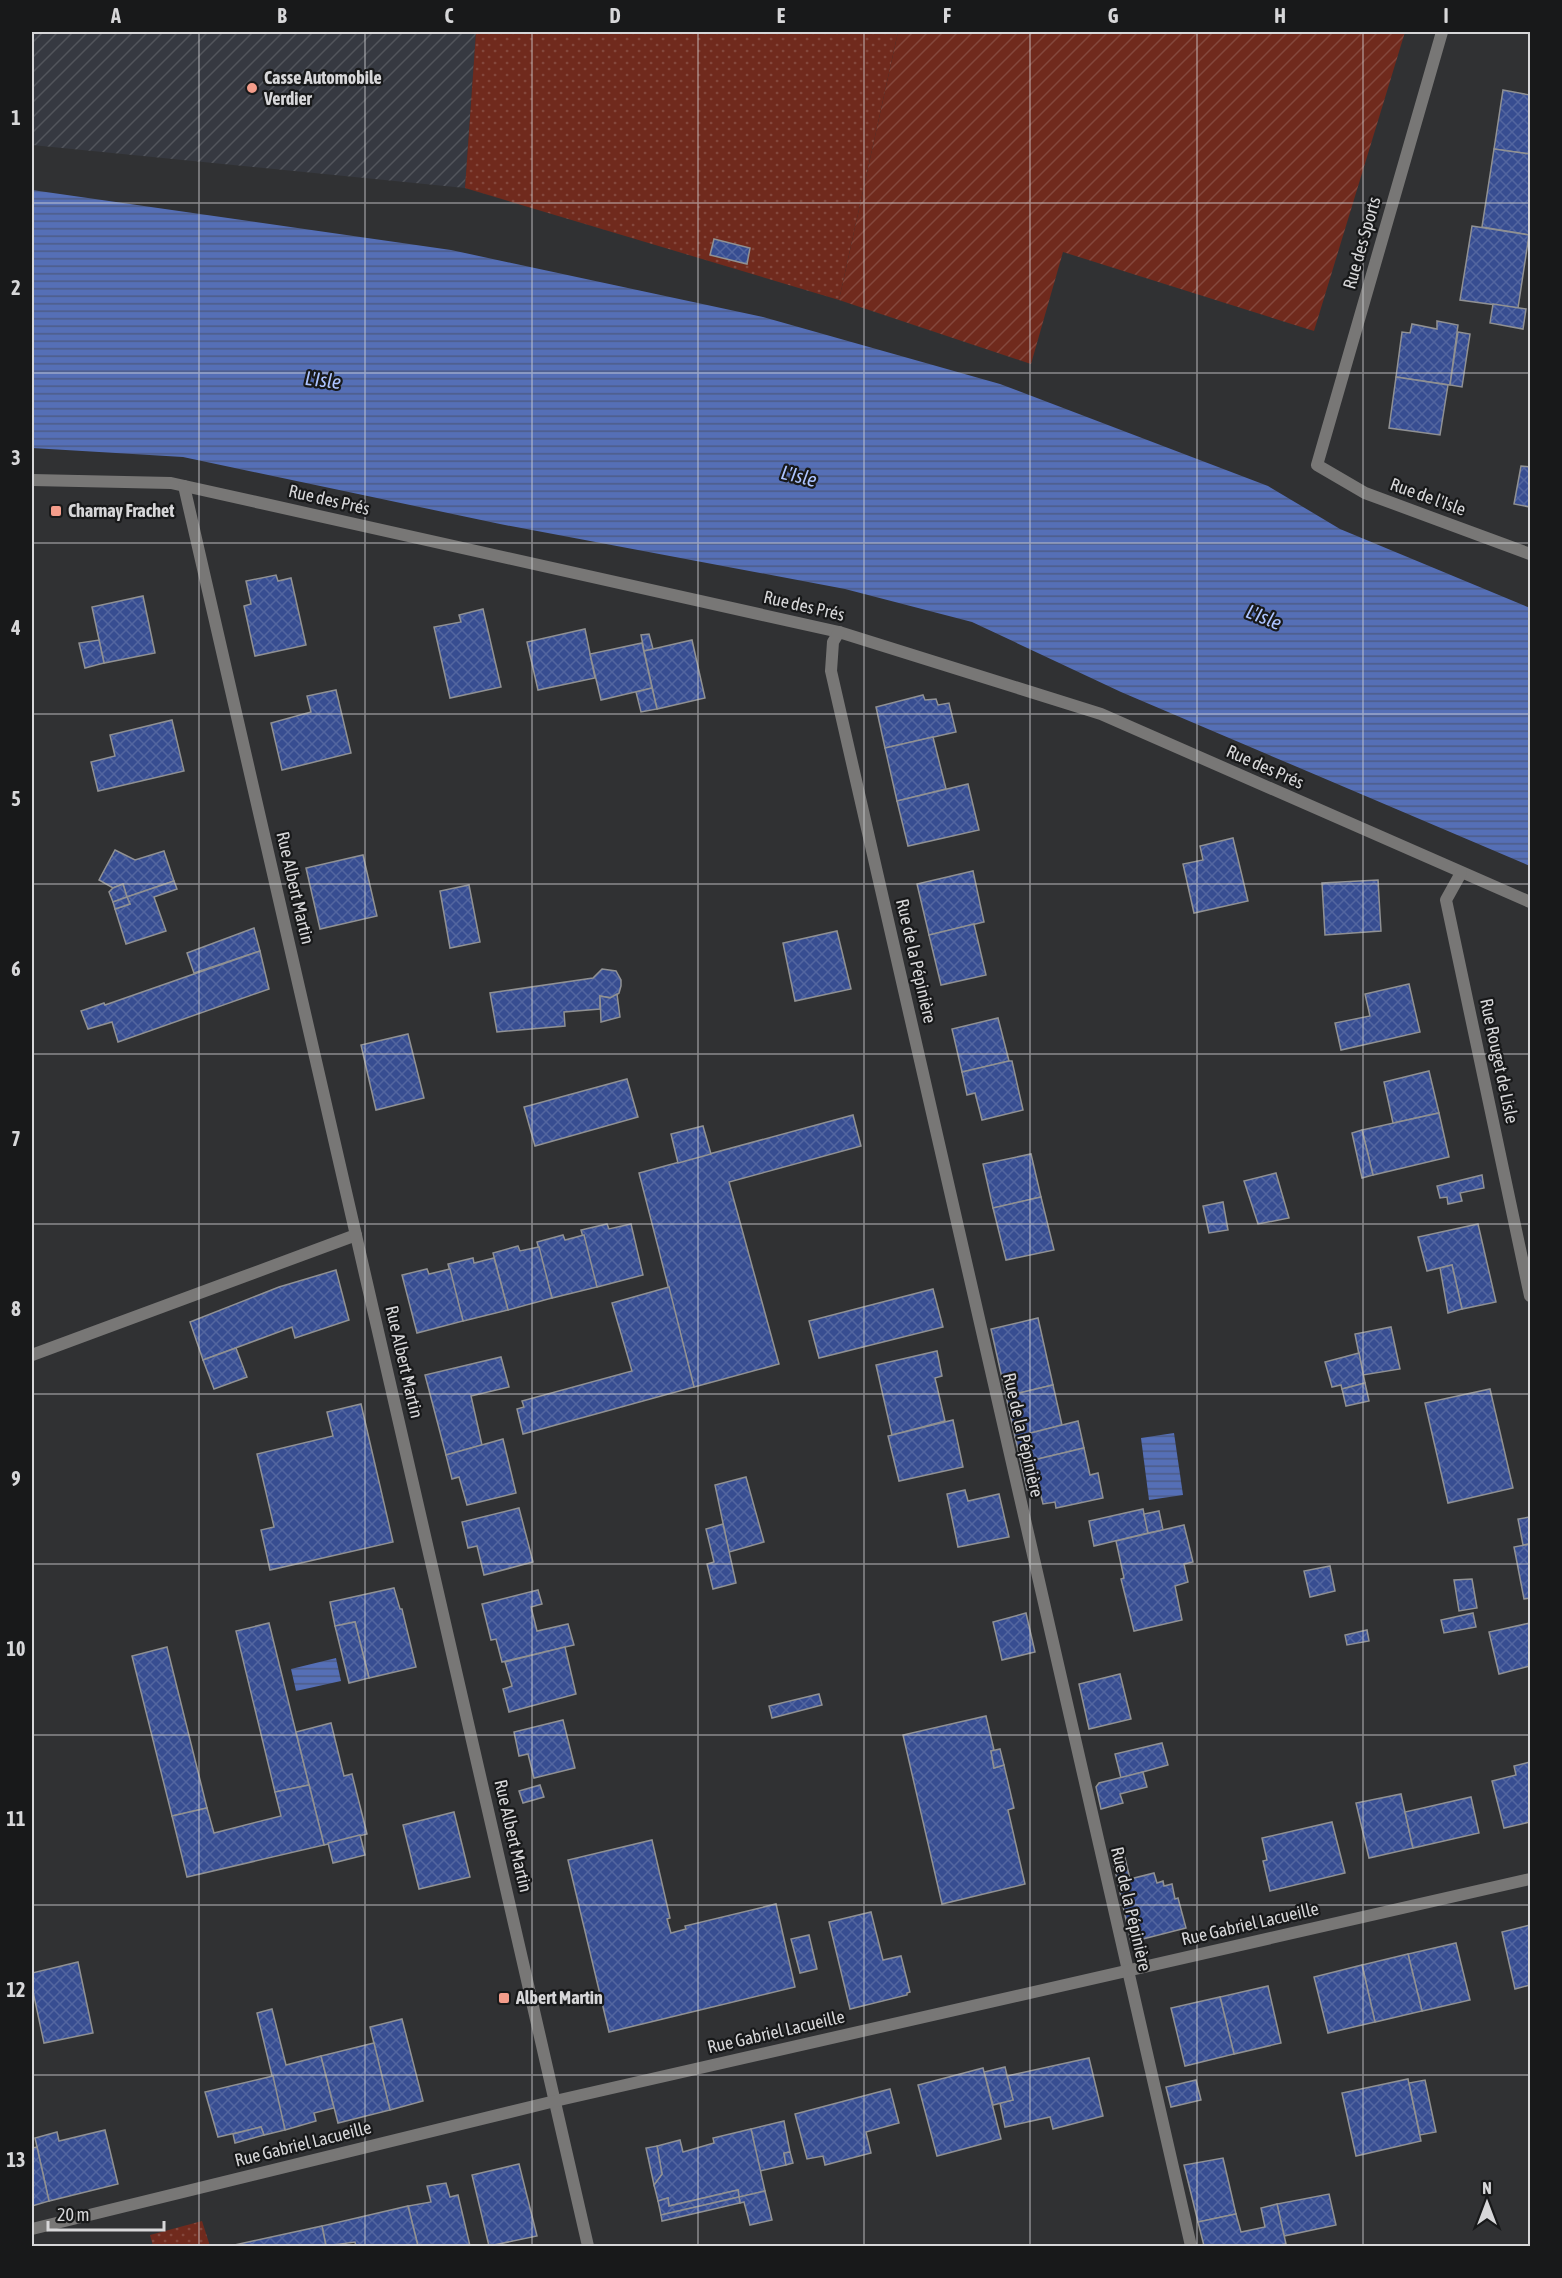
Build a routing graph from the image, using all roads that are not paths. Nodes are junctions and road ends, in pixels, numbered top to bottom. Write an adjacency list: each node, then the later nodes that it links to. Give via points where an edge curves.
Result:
1 (1442, 32): 2 (street, Rue des Sports)
2 (1317, 465): 5 (street, Rue de l'Isle, via 1365,493)
3 (32, 480): 4 (street, Rue des Prés)
4 (184, 486): 6 (street, Rue des Prés); 9 (street, Rue Albert Martin)
5 (1530, 554)
6 (839, 632): 7 (street, Rue des Prés, via 1101,714); 13 (street, Rue de la Pépinière, via 833,642 831,670)
7 (1461, 873): 8 (street, Rue des Prés); 10 (street, Rue Rouget de Lisle, via 1446,900)
8 (1530, 902)
9 (356, 1235): 11 (street); 14 (street, Rue Albert Martin)
10 (1530, 1296)
11 (32, 1355)
12 (1530, 1879): 13 (street, Rue Gabriel Lacueille)
13 (1127, 1971): 14 (street, Rue Gabriel Lacueille); 17 (street, Rue de la Pépinière)
14 (555, 2102): 15 (street, Rue Gabriel Lacueille); 16 (street, Rue Albert Martin)
15 (32, 2229)
16 (588, 2247)
17 (1191, 2247)

